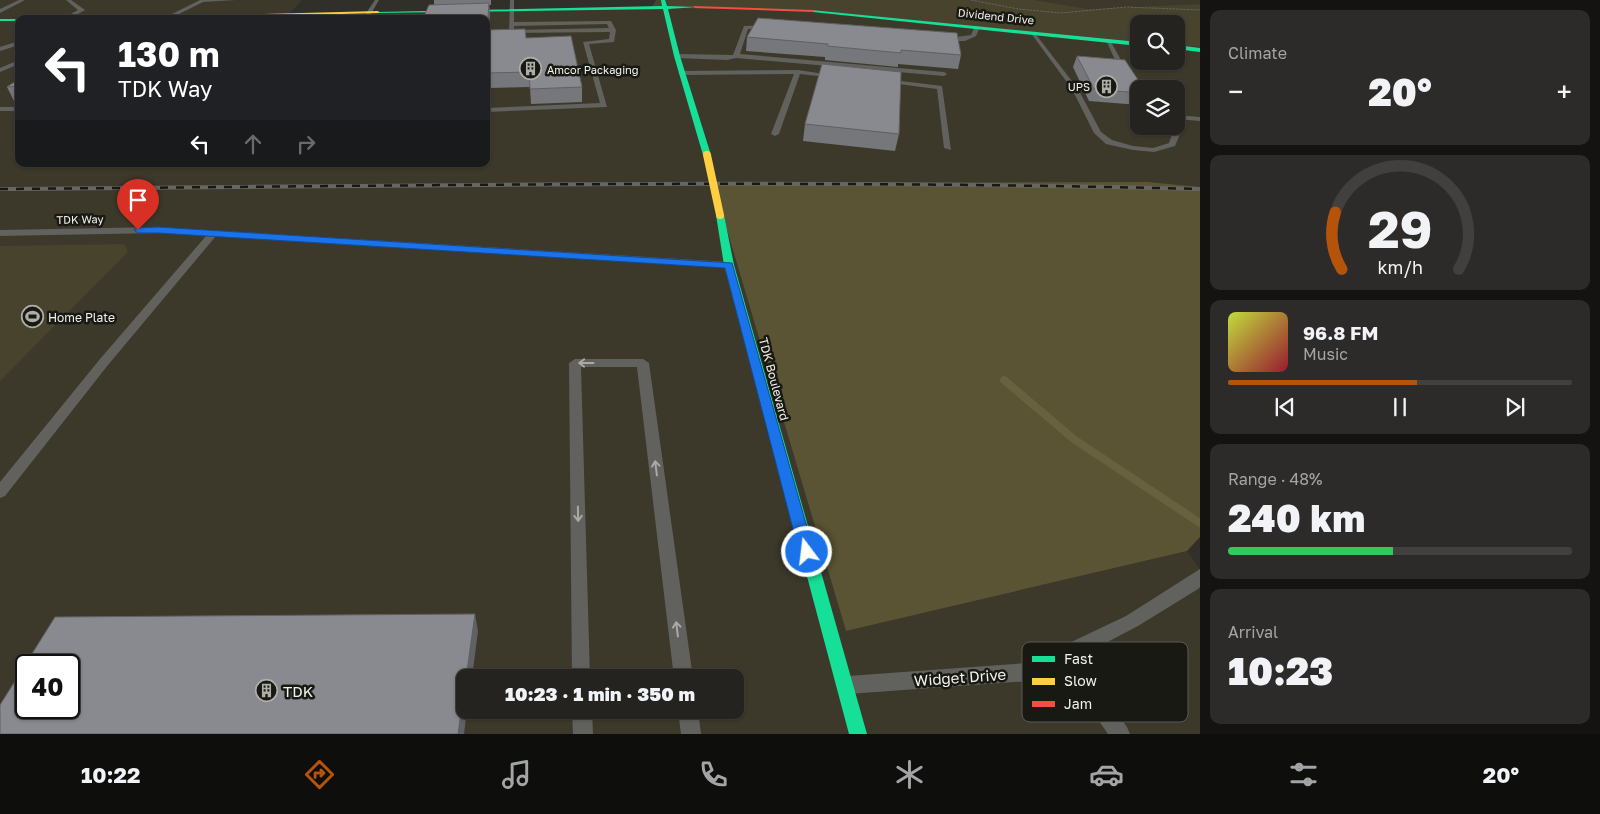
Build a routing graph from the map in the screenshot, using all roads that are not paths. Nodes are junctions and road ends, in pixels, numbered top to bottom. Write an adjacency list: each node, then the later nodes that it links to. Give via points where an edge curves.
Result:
1 (23, 0): 8 (lane)
2 (68, 0): 9 (lane, via 82,10)
3 (199, 0): 4 (lane); 10 (lane)
4 (234, 0)
5 (377, 0): 11 (lane)
6 (664, 3): 7 (street, Dividend Drive); 14 (street, Dividend Drive); 24 (street, TDK Boulevard)
7 (512, 5): 11 (street, Dividend Drive); 36 (lane, via 512,32 614,30 612,41 586,42 604,105)
8 (0, 11)
9 (72, 15)
10 (166, 15)
11 (367, 15)
12 (0, 20): 13 (street)
13 (15, 20)
14 (977, 26): 16 (street, Dividend Drive); 17 (lane, via 973,36 965,39)
15 (774, 27): 25 (lane, via 746,27)
16 (1032, 32): 18 (street, Dividend Drive); 40 (lane, via 1075,89 1098,134 1109,142 1154,150 1172,144)
17 (939, 39)
18 (1108, 40): 19 (street, Dividend Drive); 33 (lane, via 1118,61)
19 (1130, 43)
20 (15, 44): 21 (lane)
21 (0, 48)
22 (1185, 48): 23 (street)
23 (1200, 50)
24 (676, 56): 25 (lane); 29 (street, TDK Boulevard)
25 (736, 56): 30 (lane)
26 (15, 64): 27 (lane)
27 (0, 70)
28 (798, 72): 29 (lane); 31 (lane); 39 (lane)
29 (682, 73): 44 (street, TDK Boulevard, bridge, via 707,155)
30 (944, 74)
31 (845, 77)
32 (874, 80): 41 (lane, via 940,87)
33 (1136, 80)
34 (15, 109): 35 (lane)
35 (0, 110)
36 (490, 110)
37 (1185, 118): 38 (lane)
38 (1200, 119)
39 (775, 134)
40 (1176, 135)
41 (948, 148)
42 (0, 233): 43 (lane, TDK Way, via 158,230)
43 (213, 234): 44 (lane, TDK Way); 45 (lane, via 104,362)
44 (729, 265): 51 (street, TDK Boulevard)
45 (0, 492)
46 (1200, 576): 47 (lane, Widget Drive, via 1132,621)
47 (1090, 642)
48 (581, 669): 49 (lane, one-way to 48, via 643,363 575,363)
49 (683, 669)
50 (1022, 672): 51 (lane, Widget Drive)
51 (843, 685): 57 (street, TDK Boulevard)
52 (582, 719): 55 (lane)
53 (689, 719): 56 (lane)
54 (1111, 722): 58 (lane)
55 (582, 734)
56 (691, 734)
57 (858, 734)
58 (1120, 734)

